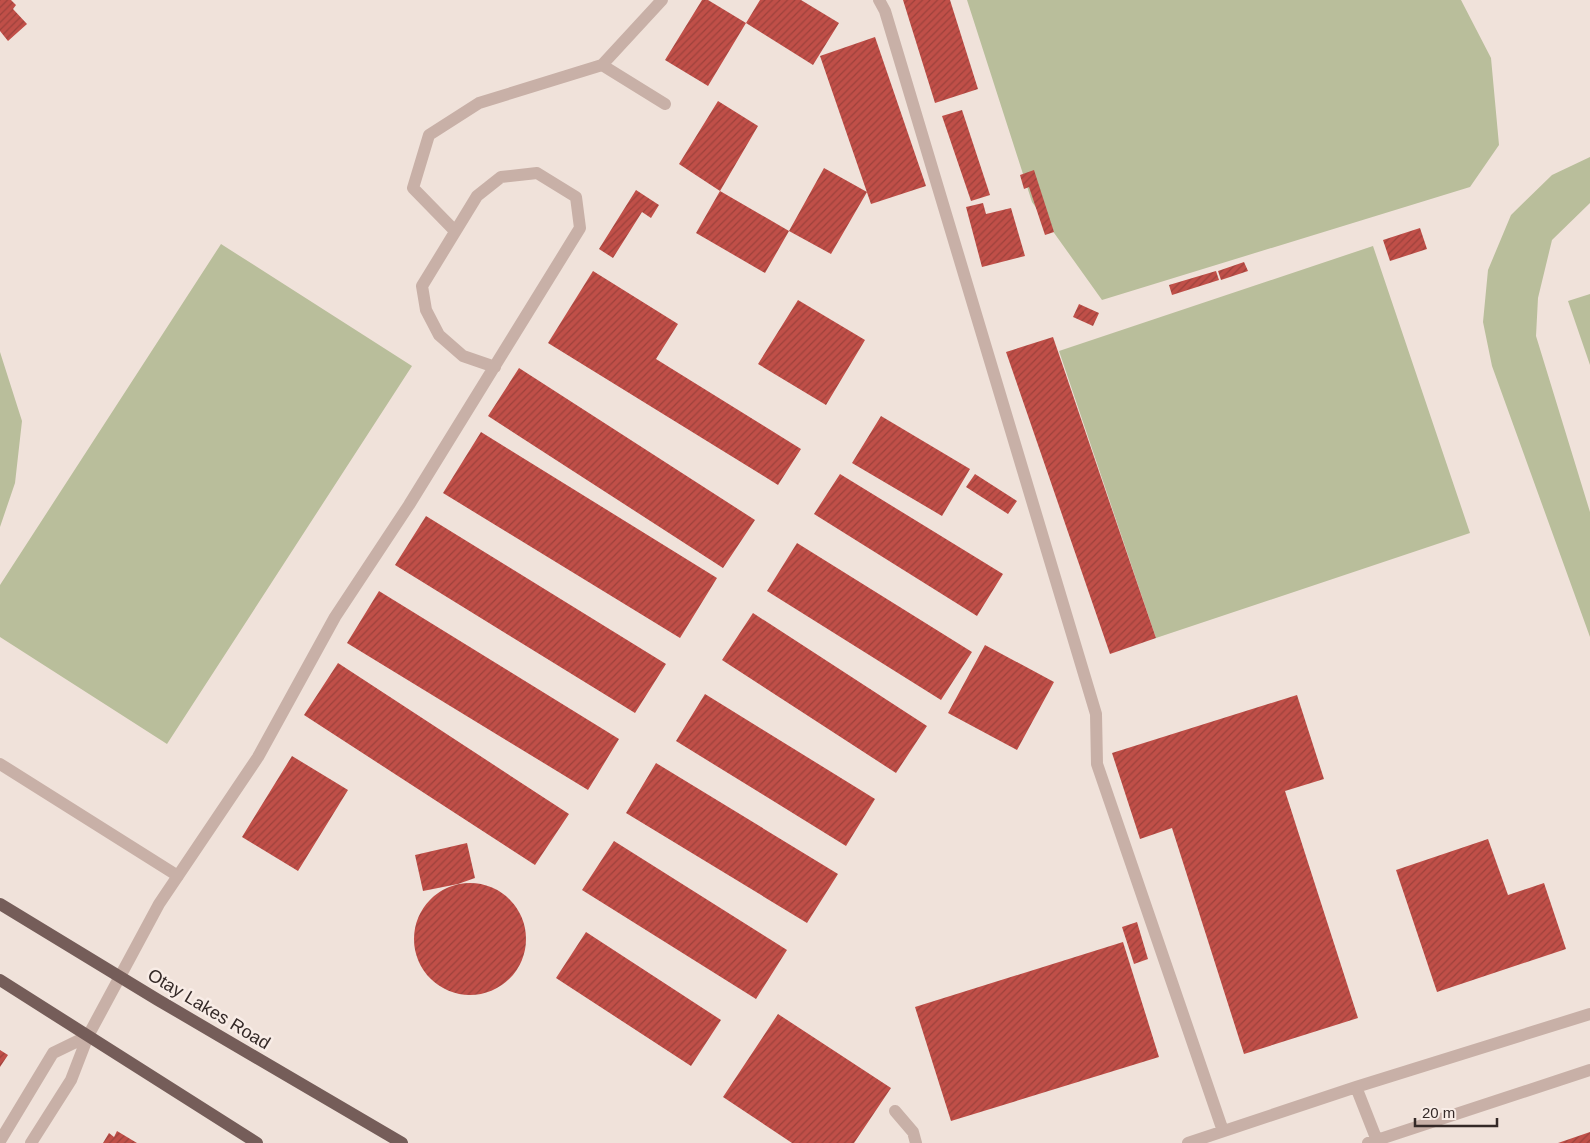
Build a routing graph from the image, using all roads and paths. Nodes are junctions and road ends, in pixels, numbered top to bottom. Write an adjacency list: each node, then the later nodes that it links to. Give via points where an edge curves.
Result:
1 (662, 0): 3 (lane)
2 (879, 0): 17 (lane, via 885,11 1096,714 1097,764)
3 (602, 65): 4 (lane); 5 (lane, via 479,103 429,135 413,188)
4 (665, 104)
5 (456, 231): 6 (lane, via 422,286 426,310 439,335 463,356); 6 (lane, via 477,196 501,177 537,173 576,197 580,228)
6 (494, 367): 8 (lane, via 410,505 334,617 258,757)
7 (0, 764): 8 (lane)
8 (178, 876): 10 (lane)
9 (0, 904): 10 (main road, Otay Lakes Road)
10 (119, 977): 13 (lane); 22 (main road, Otay Lakes Road)
11 (0, 980): 13 (main road)
12 (1590, 1014): 15 (lane)
13 (88, 1036): 18 (lane, via 53,1053); 20 (lane, via 71,1080); 21 (main road)
14 (1590, 1070): 19 (lane)
15 (1356, 1087): 17 (lane); 19 (lane)
16 (895, 1111): 23 (lane, via 913,1132)
17 (1223, 1131): 24 (lane)
18 (0, 1141)
19 (1375, 1142)
20 (31, 1143)
21 (257, 1143)
22 (402, 1143)
23 (916, 1143)
24 (1188, 1143)

